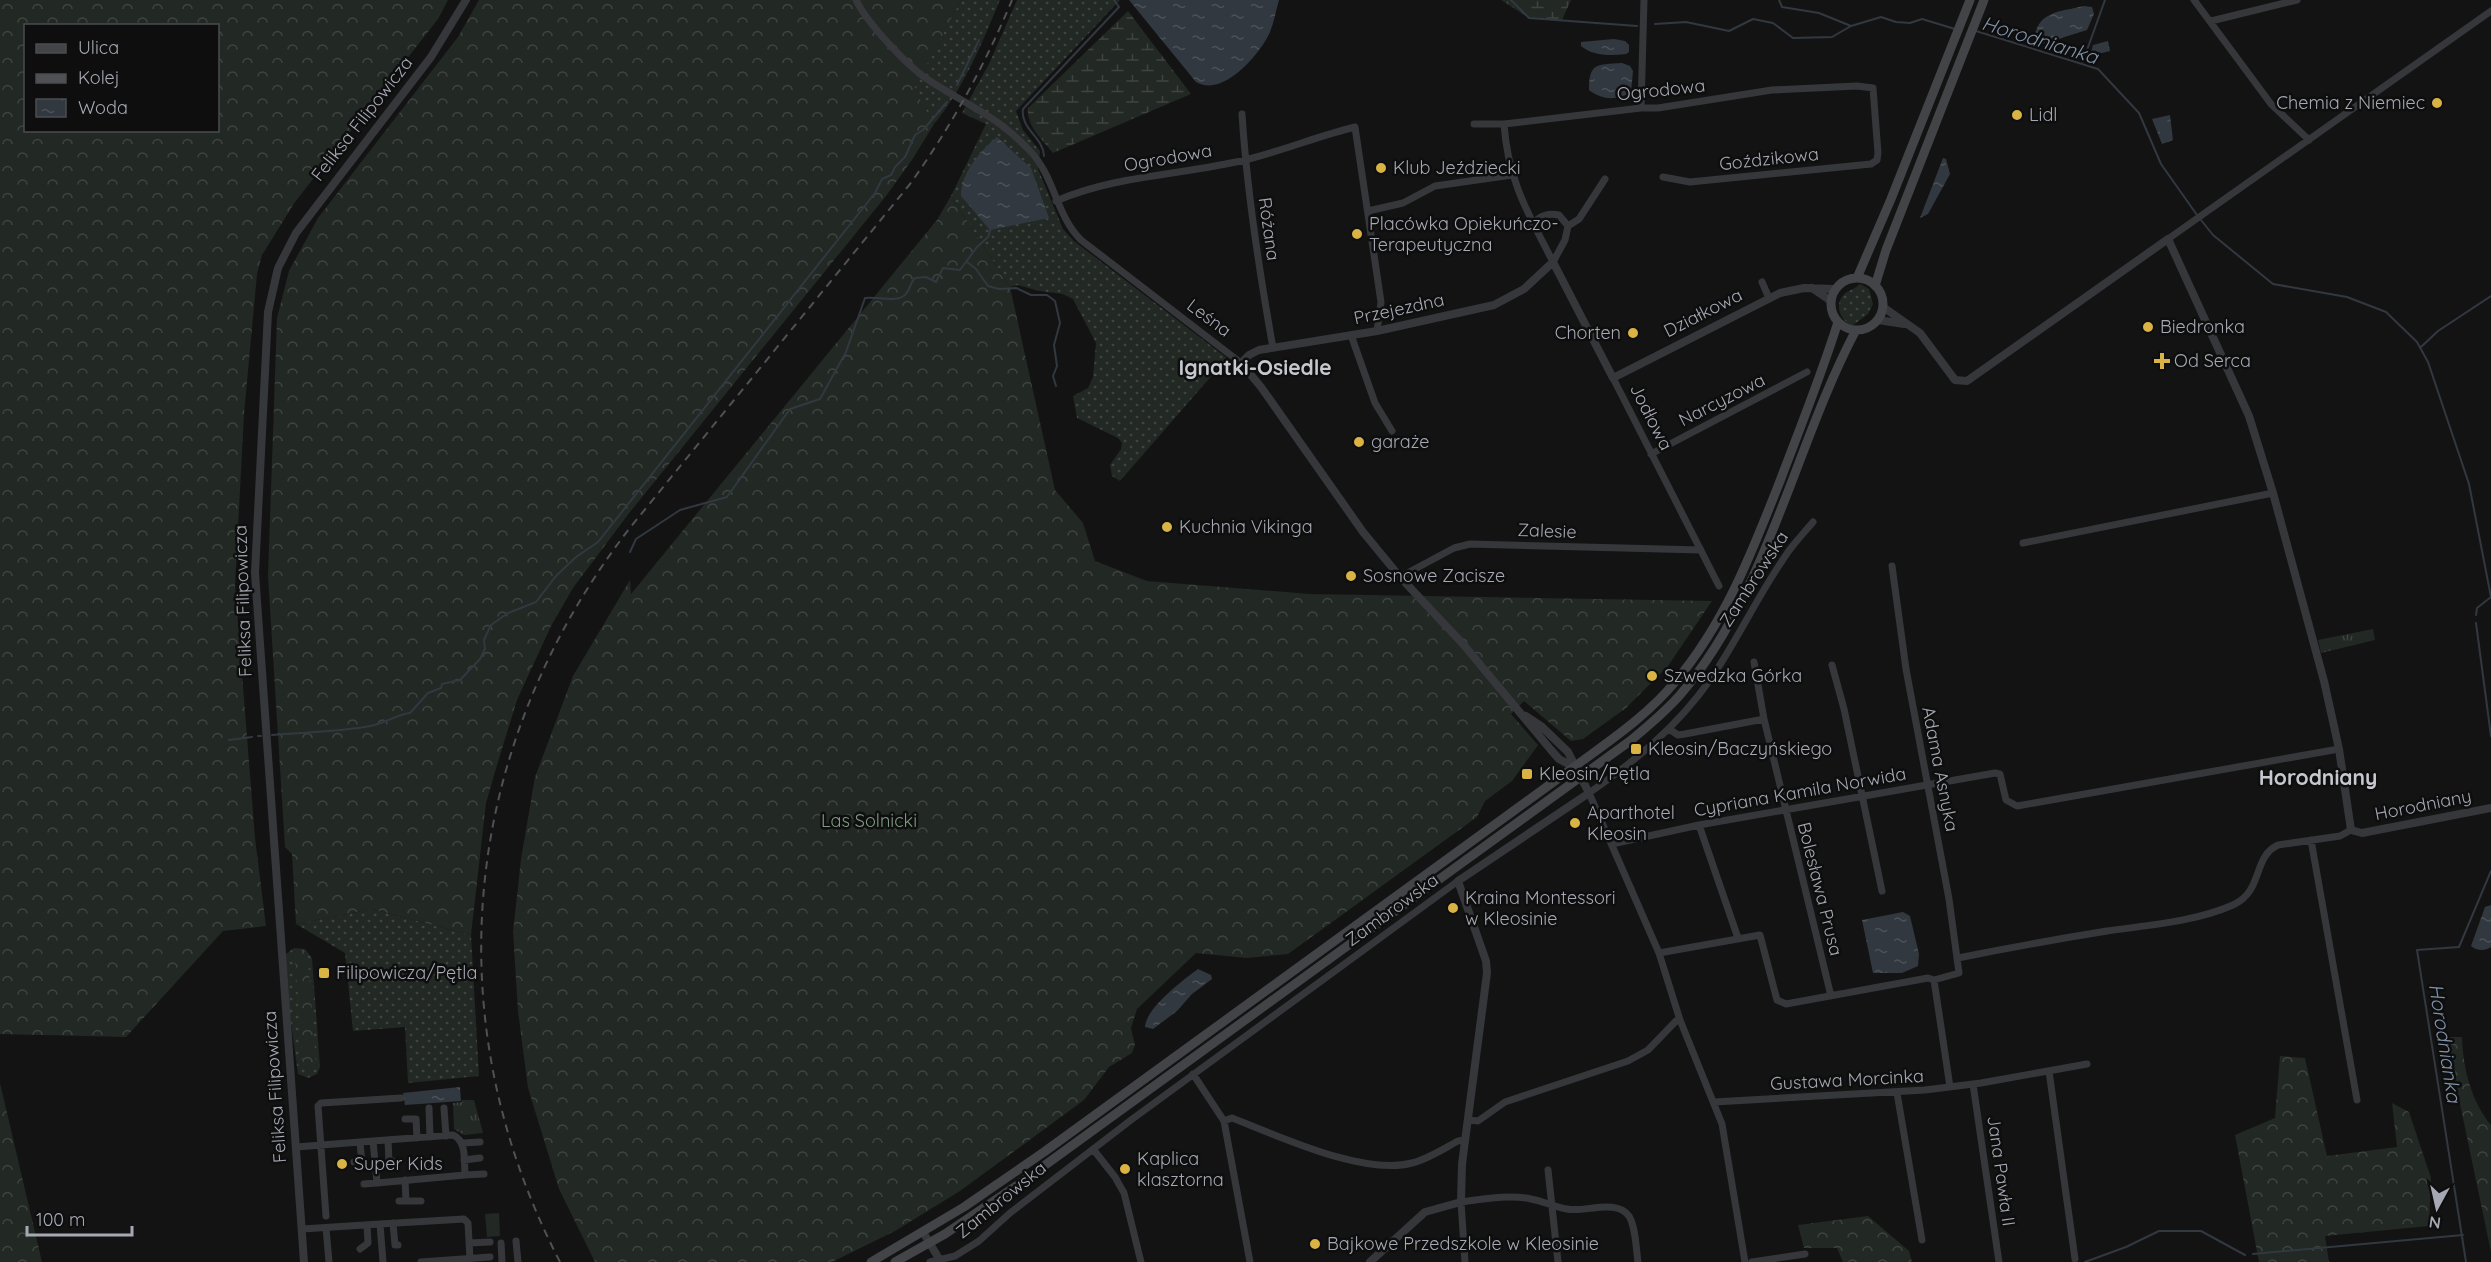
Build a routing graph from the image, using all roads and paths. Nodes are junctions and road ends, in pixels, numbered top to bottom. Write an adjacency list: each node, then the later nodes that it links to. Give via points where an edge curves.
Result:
1 (466, 0): 101 (street, Feliksa Filipowicza, via 430,57 296,233 283,256 269,304 255,573)
2 (856, 0): 20 (street, Leśna, via 862,13 916,70 999,121 1031,152 1046,174)
3 (1644, 0): 10 (street)
4 (1970, 0): 26 (main road)
5 (1984, 0): 28 (main road)
6 (2194, 0): 9 (street)
7 (2297, 0): 9 (street)
8 (2491, 11): 14 (street)
9 (2211, 21): 14 (street, via 2271,104)
10 (1641, 108): 12 (street, Ogrodowa); 16 (street, Ogrodowa, via 1772,90 1873,88)
11 (1242, 114): 15 (street, Różana)
12 (1504, 123): 13 (street, Ogrodowa); 17 (street)
13 (1474, 124)
14 (2309, 140): 24 (street)
15 (1245, 160): 20 (street, Ogrodowa, via 1101,185); 21 (street, Ogrodowa, via 1355,128); 40 (street, Różana)
16 (1877, 160): 18 (street, Goździkowa, via 1871,164 1690,182)
17 (1512, 175): 21 (street, via 1435,186 1397,205); 22 (street, Jodłowa)
18 (1663, 177)
19 (1605, 179): 23 (street, via 1579,219)
20 (1056, 201): 41 (street, Leśna, via 1081,240)
21 (1368, 211): 37 (street, via 1381,302)
22 (1533, 223): 23 (street, via 1544,214 1552,214 1559,215); 25 (street, Jodłowa)
23 (1568, 226): 25 (street)
24 (2168, 239): 36 (street, via 1967,381 1955,380 1920,333); 46 (street, via 2243,402)
25 (1553, 262): 37 (street, Przejezdna, via 1504,302); 43 (street, Jodłowa)
26 (1857, 278): 28 (main road); 30 (main road, via 1844,281)
27 (1762, 282): 31 (street)
28 (1875, 286): 33 (main road)
29 (1812, 288): 30 (street, Działkowa); 31 (street, Działkowa, via 1793,289); 32 (street)
30 (1835, 289): 32 (main road)
31 (1768, 298): 43 (street, Działkowa)
32 (1831, 301): 35 (main road)
33 (1883, 307): 34 (main road); 36 (street)
34 (1878, 320): 36 (street); 38 (main road)
35 (1838, 322): 38 (main road); 58 (main road, Zambrowska, via 1814,394 1727,604 1701,648 1662,697)
36 (1908, 325)
37 (1377, 330): 39 (street, Przejezdna)
38 (1856, 330): 59 (main road, Zambrowska, via 1768,541 1714,646 1679,695 1630,741)
39 (1351, 335): 40 (street, Przejezdna); 44 (street, via 1375,403)
40 (1273, 348): 41 (street, Przejezdna, via 1252,353)
41 (1241, 363): 51 (street, Leśna, via 1345,509)
42 (1807, 372): 45 (street, Narcyzowa)
43 (1613, 378): 45 (street, Jodłowa)
44 (1392, 431)
45 (1651, 454): 49 (street, Jodłowa)
46 (2273, 493): 48 (street); 57 (street)
47 (1813, 522): 56 (street, Zambrowska, via 1785,556 1709,681)
48 (2023, 543)
49 (1701, 550): 51 (street, Zalesie, via 1470,544 1454,548); 52 (street, Jodłowa)
50 (1892, 566): 60 (street, Adama Asnyka)
51 (1400, 577): 58 (street, Leśna, via 1524,714 1563,746)
52 (1719, 586)
53 (1754, 662): 55 (street, Bolesława Prusa)
54 (1832, 665): 62 (street)
55 (1764, 719): 56 (street, via 1678,735); 64 (street, Bolesława Prusa)
56 (1670, 729): 61 (street, Zambrowska)
57 (2339, 749): 60 (street, Cypriana Kamila Norwida, via 2022,806 2009,804 2000,774); 66 (street)
58 (1574, 767): 59 (street, Leśna); 122 (main road, Zambrowska, via 1044,1152)
59 (1580, 777): 61 (street, Leśna); 128 (main road, Zambrowska, via 1019,1184)
60 (1928, 785): 62 (street, Cypriana Kamila Norwida); 73 (street, Adama Asnyka)
61 (1589, 793): 68 (street); 69 (street, Zambrowska)
62 (1862, 796): 64 (street, Cypriana Kamila Norwida); 70 (street)
63 (2491, 808): 66 (street, Horodniany, via 2361,833)
64 (1785, 810): 65 (street, Cypriana Kamila Norwida); 75 (street, Bolesława Prusa)
65 (1700, 825): 68 (street, Cypriana Kamila Norwida); 71 (street)
66 (2351, 830): 67 (street, via 2340,836)
67 (2311, 840): 73 (street, via 2270,849 2247,896 2223,908 2193,918); 84 (street)
68 (1612, 844): 72 (street)
69 (1458, 881): 79 (street, Zambrowska); 89 (street, via 1487,973)
70 (1882, 891)
71 (1738, 938): 72 (street); 75 (street, via 1760,935 1777,1000 1786,1004)
72 (1659, 953): 76 (street)
73 (1958, 958): 74 (street, Adama Asnyka, via 1959,972)
74 (1934, 980): 75 (street); 81 (street)
75 (1831, 996)
76 (1680, 1020): 85 (street); 89 (street, via 1648,1050 1628,1061 1505,1102 1478,1121)
77 (2086, 1064): 78 (street, Gustawa Morcinka)
78 (2049, 1071): 80 (street, Gustawa Morcinka); 134 (street)
79 (1193, 1074): 90 (street); 102 (street, Zambrowska)
80 (1977, 1084): 81 (street, Gustawa Morcinka); 154 (street, Jana Pawła II)
81 (1950, 1087): 82 (street, Gustawa Morcinka)
82 (1897, 1093): 85 (street, Gustawa Morcinka); 123 (street)
83 (401, 1098): 100 (street, via 321,1103)
84 (2356, 1100)
85 (1714, 1102): 152 (street, via 1722,1124)
86 (429, 1108): 92 (street)
87 (444, 1108): 91 (street)
88 (405, 1119): 93 (street, via 416,1119)
89 (1468, 1120): 95 (street)
90 (1224, 1121): 95 (street, via 1232,1118 1314,1149 1380,1166 1411,1164); 147 (street)
91 (446, 1136): 92 (street); 99 (street, via 458,1137)
92 (430, 1137): 93 (street)
93 (417, 1138): 94 (street)
94 (388, 1140): 96 (street); 105 (street, via 389,1162)
95 (1465, 1140): 114 (street)
96 (373, 1141): 98 (street); 111 (street)
97 (480, 1142): 99 (street)
98 (360, 1143): 100 (street); 106 (street, via 362,1162)
99 (463, 1143): 104 (street)
100 (321, 1145): 101 (street); 116 (street)
101 (296, 1147): 121 (street, Feliksa Filipowicza)
102 (1093, 1149): 135 (street, Zambrowska, via 979,1241); 146 (street, via 1124,1193)
103 (480, 1158): 104 (street)
104 (464, 1160): 109 (street)
105 (393, 1161)
106 (354, 1162)
107 (1548, 1170): 115 (street)
108 (484, 1174): 109 (street)
109 (465, 1175): 110 (street)
110 (405, 1180): 111 (street); 113 (street, via 403,1201)
111 (377, 1183): 112 (street)
112 (364, 1184)
113 (421, 1201)
114 (1461, 1202): 115 (street, via 1513,1197); 148 (street, via 1425,1212); 149 (street)
115 (1551, 1204): 150 (street); 151 (street, via 1567,1210 1608,1207 1622,1211 1629,1216)
116 (326, 1216)
117 (393, 1223): 118 (street); 126 (street, via 464,1219 468,1223); 129 (street)
118 (380, 1224): 119 (street); 138 (street)
119 (367, 1225): 120 (street); 130 (street, via 368,1243)
120 (326, 1228): 121 (street); 137 (street)
121 (302, 1229): 136 (street, Feliksa Filipowicza)
122 (923, 1232): 128 (street); 143 (main road, Zambrowska)
123 (1922, 1239)
124 (516, 1241): 142 (street)
125 (490, 1242): 126 (street)
126 (469, 1243): 133 (street)
127 (501, 1243): 141 (street)
128 (930, 1243): 135 (street); 144 (main road, Zambrowska)
129 (398, 1245)
130 (360, 1249)
131 (1805, 1254): 153 (street)
132 (490, 1257): 133 (street)
133 (470, 1259): 140 (street)
134 (2075, 1259)
135 (940, 1260): 145 (street, Zambrowska)
136 (304, 1262)
137 (329, 1262)
138 (383, 1262)
139 (421, 1262): 140 (street)
140 (427, 1262)
141 (502, 1262)
142 (518, 1262)
143 (871, 1262)
144 (895, 1262)
145 (930, 1262)
146 (1141, 1262)
147 (1251, 1262)
148 (1370, 1262)
149 (1465, 1262)
150 (1558, 1262)
151 (1638, 1262)
152 (1745, 1262)
153 (1752, 1262)
154 (1999, 1262)

